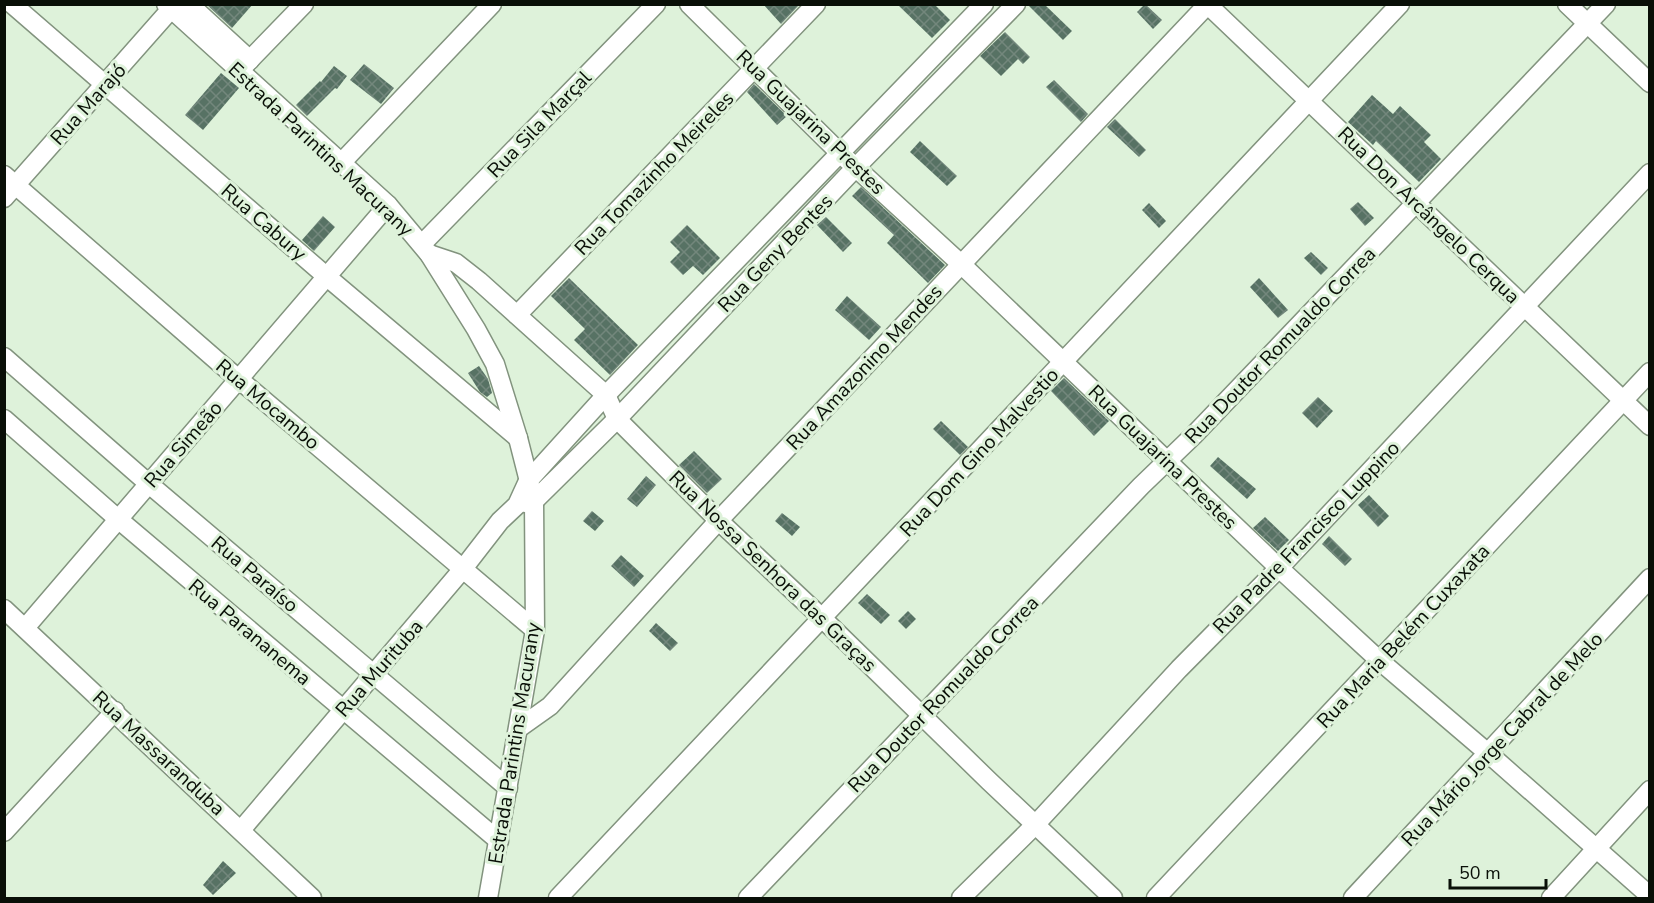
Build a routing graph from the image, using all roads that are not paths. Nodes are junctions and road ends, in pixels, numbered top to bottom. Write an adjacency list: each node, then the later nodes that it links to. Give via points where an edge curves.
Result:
1 (12, 4): 19 (street, Rua Cabury)
2 (189, 4): 16 (street, Estrada Parintins Macurany)
3 (304, 4): 16 (street)
4 (492, 4): 22 (street)
5 (656, 4): 28 (street, Rua Sila Marçal)
6 (688, 4): 17 (street, Rua Guajarina Prestes)
7 (816, 4): 17 (street, Rua Tomazinho Meireles)
8 (984, 4): 21 (street, Rua Geny Bentes)
9 (1016, 4): 23 (street, Rua Geny Bentes)
10 (1400, 4): 20 (street, Rua Dom Gino Malvestio)
11 (1567, 4): 15 (street)
12 (1606, 4): 15 (street, Rua Doutor Romualdo Correa)
13 (1207, 5): 20 (street, Rua Don Arcângelo Cerqua); 29 (street, Rua Amazonino Mendes)
14 (169, 7): 16 (street, Estrada Parintins Macurany); 19 (street, Rua Marajó)
15 (1588, 25): 18 (street); 26 (street, Rua Doutor Romualdo Correa)
16 (244, 65): 22 (street, Estrada Parintins Macurany)
17 (755, 68): 21 (street, Rua Guajarina Prestes); 32 (street, Rua Tomazinho Meireles)
18 (1650, 83)
19 (106, 85): 25 (street, Rua Marajó); 30 (street, Rua Cabury)
20 (1308, 100): 26 (street, Rua Don Arcângelo Cerqua); 34 (street, Rua Dom Gino Malvestio)
21 (841, 154): 23 (street, Rua Guajarina Prestes); 37 (street, Rua Geny Bentes)
22 (342, 162): 27 (street, Estrada Parintins Macurany)
23 (856, 167): 29 (street, Rua Guajarina Prestes); 40 (street, Rua Geny Bentes)
24 (1650, 173): 31 (street, Rua Padre Francisco Luppino)
25 (8, 186): 36 (street, Rua Mocambo)
26 (1416, 203): 31 (street, Rua Don Arcângelo Cerqua); 43 (street, Rua Doutor Romualdo Correa)
27 (388, 206): 28 (street, Estrada Parintins Macurany); 30 (street, Rua Simeão)
28 (425, 249): 32 (street, Rua Nossa Senhora das Graças, via 456,263); 42 (street, Estrada Parintins Macurany, via 495,364)
29 (961, 264): 34 (street, Rua Guajarina Prestes); 48 (street, Rua Amazonino Mendes)
30 (326, 276): 36 (street, Rua Simeão); 42 (street, Rua Cabury)
31 (1525, 306): 38 (street, Rua Don Arcângelo Cerqua); 49 (street, Rua Padre Francisco Luppino)
32 (517, 315): 37 (street, Rua Nossa Senhora das Graças)
33 (4, 357): 45 (street, Rua Paraíso)
34 (1063, 361): 43 (street, Rua Guajarina Prestes); 53 (street, Rua Dom Gino Malvestio)
35 (1650, 372): 38 (street, Rua Maria Belém Cuxaxata)
36 (239, 379): 45 (street, Rua Simeão); 50 (street, Rua Mocambo)
37 (606, 395): 40 (street, Rua Nossa Senhora das Graças); 44 (street, Rua Geny Bentes)
38 (1623, 400): 41 (street, Rua Don Arcângelo Cerqua); 56 (street, Rua Maria Belém Cuxaxata)
39 (4, 419): 47 (street, Rua Parananema)
40 (617, 419): 46 (street, Rua Geny Bentes); 48 (street, Rua Nossa Senhora das Graças)
41 (1650, 426)
42 (518, 438): 44 (street, Estrada Parintins Macurany)
43 (1167, 461): 49 (street, Rua Guajarina Prestes); 60 (street, Rua Doutor Romualdo Correa)
44 (528, 481): 46 (street, Estrada Parintins Macurany)
45 (149, 484): 47 (street, Rua Simeão); 57 (street, Rua Paraíso)
46 (525, 503): 50 (street, Rua Murituba, via 500,521); 55 (street, Estrada Parintins Macurany)
47 (118, 519): 54 (street, Rua Simeão); 58 (street, Rua Parananema)
48 (719, 521): 53 (street, Rua Nossa Senhora das Graças); 61 (street, Rua Amazonino Mendes, via 550,706)
49 (1279, 568): 56 (street, Rua Guajarina Prestes); 65 (street, Rua Padre Francisco Luppino)
50 (462, 570): 55 (street, Rua Mocambo); 57 (street, Rua Murituba)
51 (1650, 578): 62 (street, Rua Mário Jorge Cabral de Melo)
52 (4, 609): 54 (street, Rua Massaranduba)
53 (822, 618): 60 (street, Rua Nossa Senhora das Graças); 73 (street, Rua Dom Gino Malvestio)
54 (25, 628): 59 (street, Rua Massaranduba)
55 (535, 630): 61 (street, Estrada Parintins Macurany)
56 (1380, 661): 62 (street, Rua Guajarina Prestes); 77 (street, Rua Maria Belém Cuxaxata)
57 (373, 675): 58 (street, Rua Murituba); 63 (street, Rua Paraíso)
58 (343, 710): 66 (street, Rua Murituba); 68 (street, Rua Parananema)
59 (115, 711): 66 (street, Rua Massaranduba); 67 (street)
60 (922, 716): 65 (street, Rua Nossa Senhora das Graças); 74 (street, Rua Doutor Romualdo Correa)
61 (519, 728): 63 (street, Estrada Parintins Macurany)
62 (1489, 754): 69 (street, Rua Guajarina Prestes); 78 (street, Rua Mário Jorge Cabral de Melo)
63 (508, 788): 68 (street, Estrada Parintins Macurany)
64 (1650, 790): 69 (street)
65 (1035, 825): 75 (street, Rua Padre Francisco Luppino); 76 (street, Rua Nossa Senhora das Graças)
66 (241, 830): 71 (street, Rua Massaranduba)
67 (4, 832)
68 (499, 841): 72 (street, Estrada Parintins Macurany)
69 (1596, 848): 70 (street, Rua Guajarina Prestes); 79 (street)
70 (1650, 896)
71 (312, 898)
72 (488, 898)
73 (558, 898)
74 (748, 898)
75 (961, 898)
76 (1113, 898)
77 (1156, 898)
78 (1353, 898)
79 (1551, 898)

